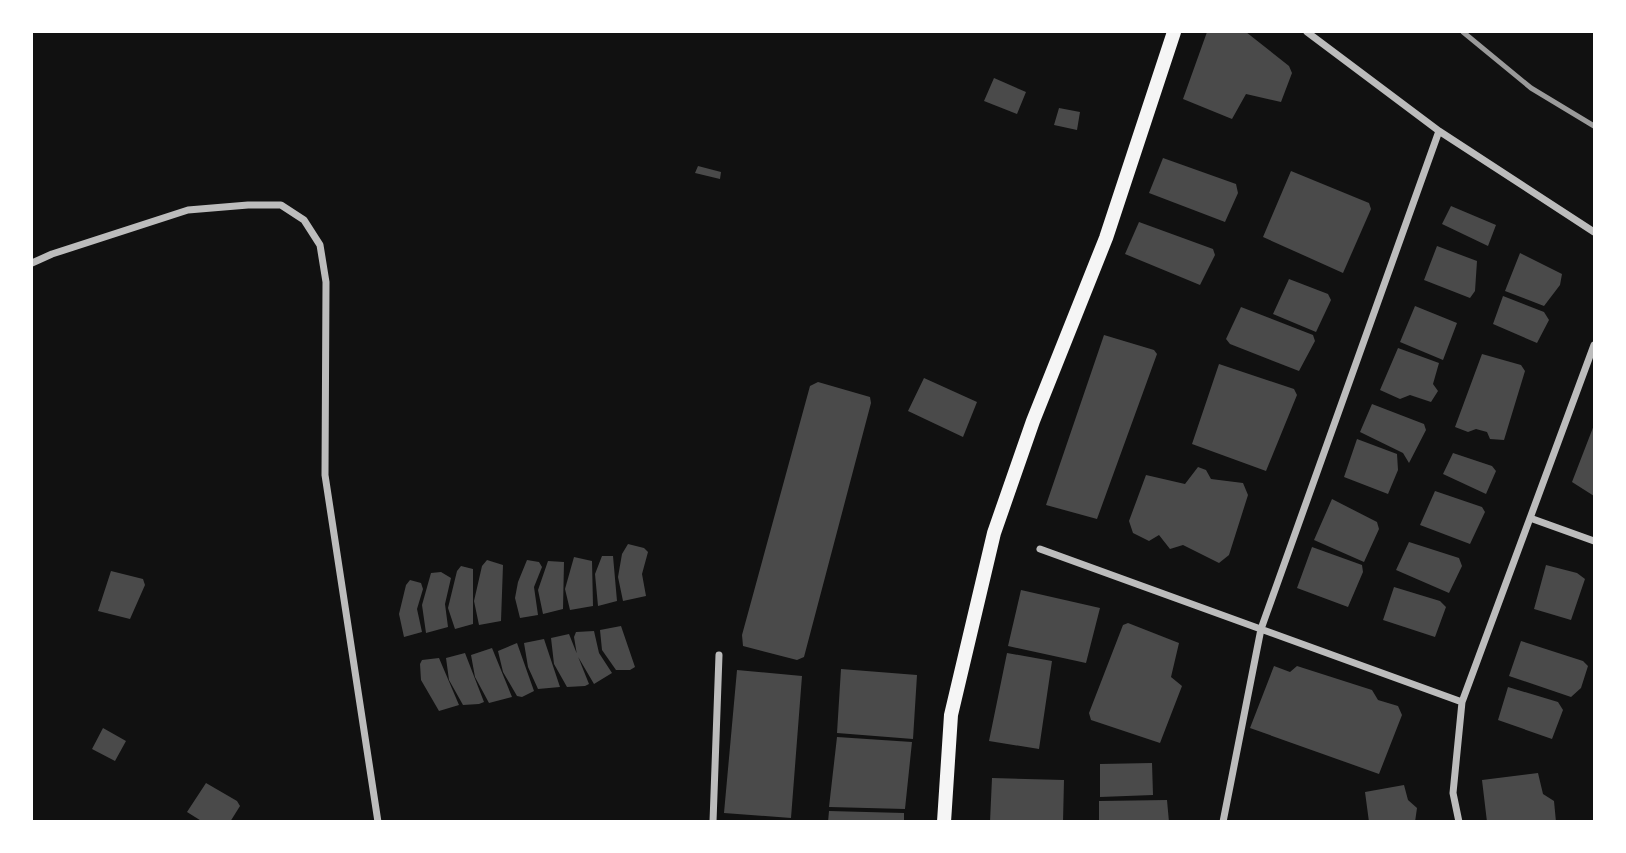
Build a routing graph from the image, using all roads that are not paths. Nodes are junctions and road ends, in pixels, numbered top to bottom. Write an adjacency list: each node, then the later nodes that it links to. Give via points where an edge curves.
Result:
1 (1174, 32): 15 (main road, via 1106,239 994,533 951,715)
2 (1307, 32): 3 (street)
3 (1439, 131): 4 (street); 10 (street)
4 (1594, 232)
5 (32, 263): 13 (street, via 188,210 281,205 304,220 320,245 326,282 325,475)
6 (1594, 345): 7 (street)
7 (1530, 518): 8 (street); 12 (street)
8 (1594, 541)
9 (1040, 549): 10 (street)
10 (1261, 629): 12 (street); 16 (street)
11 (719, 656): 14 (street)
12 (1462, 702): 17 (street, via 1453,793)
13 (377, 821)
14 (713, 821)
15 (944, 821)
16 (1223, 821)
17 (1459, 821)

